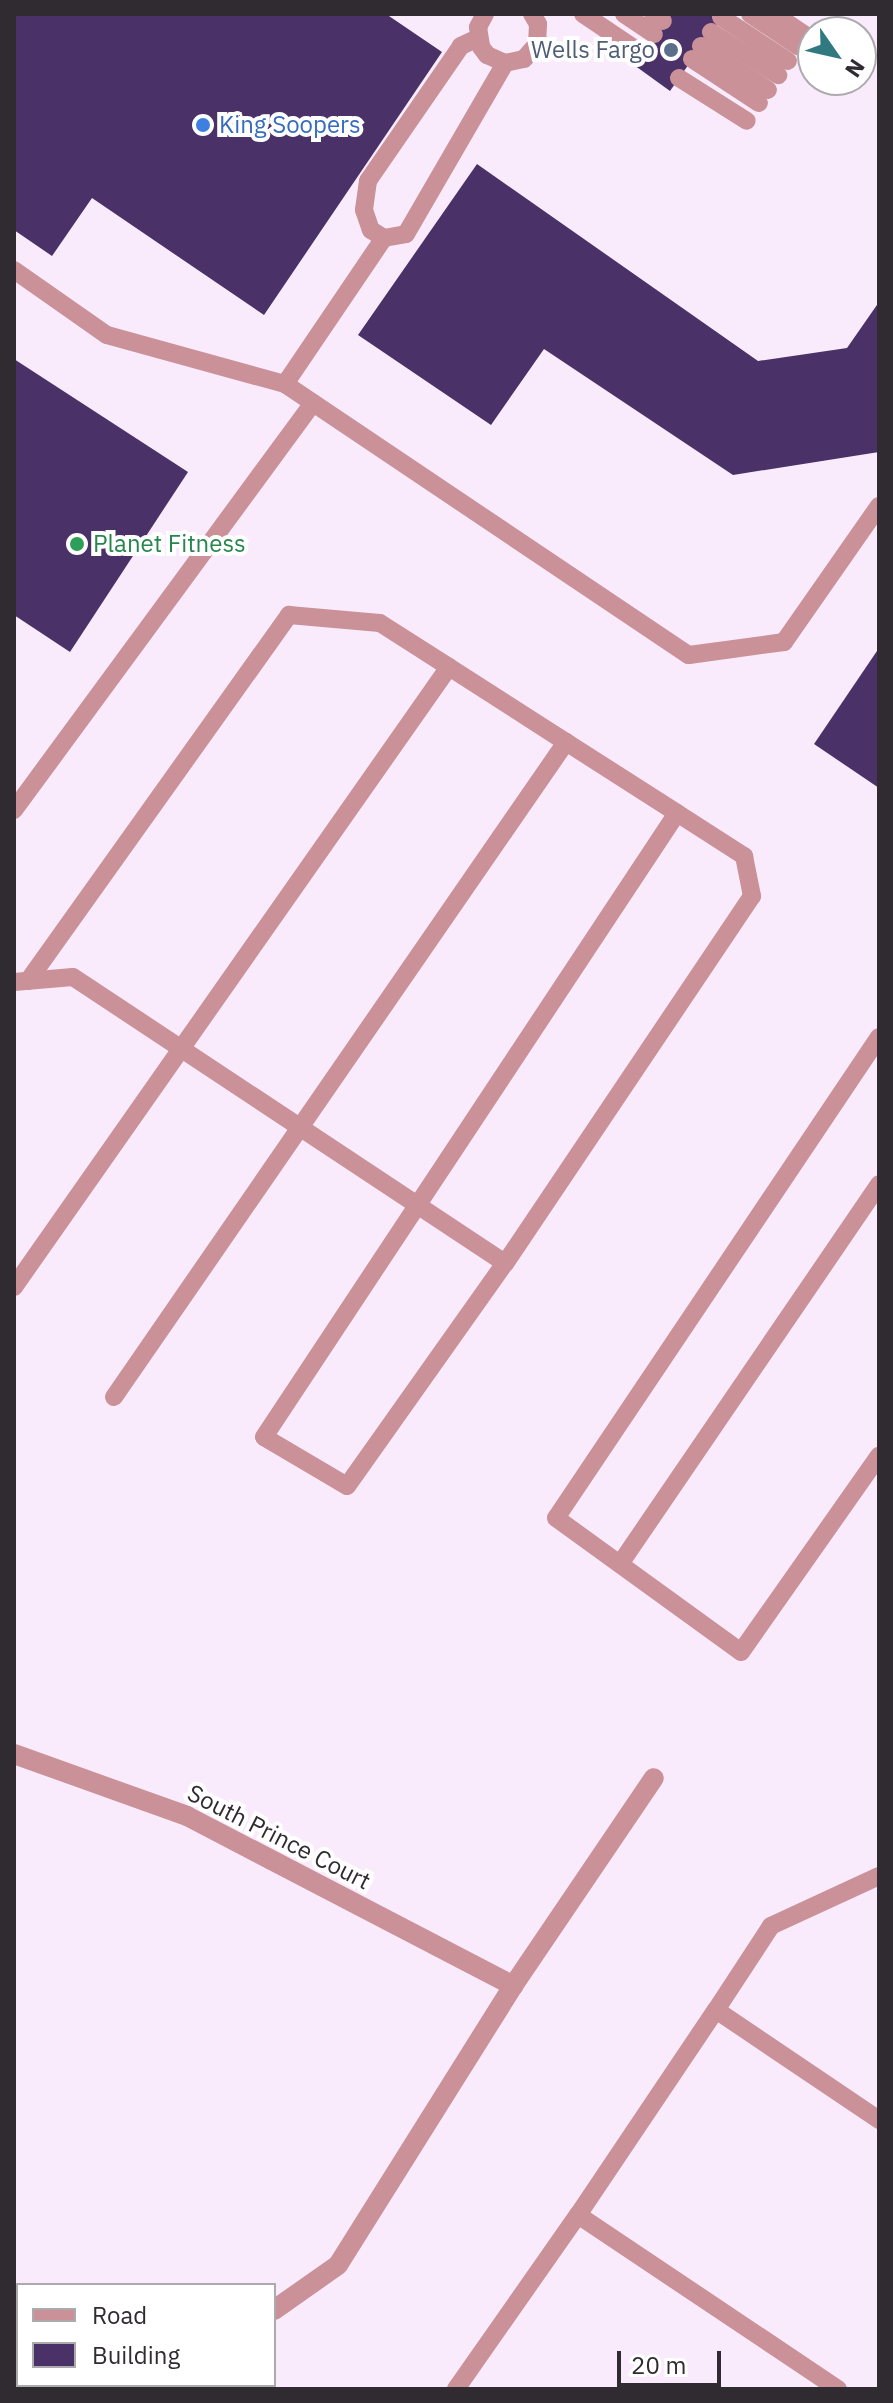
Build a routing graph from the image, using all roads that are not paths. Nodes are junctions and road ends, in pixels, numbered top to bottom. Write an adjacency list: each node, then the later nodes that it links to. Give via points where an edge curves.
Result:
1 (533, 14): 10 (lane, via 537,44 524,59)
2 (583, 14): 9 (lane)
3 (624, 14): 7 (lane)
4 (750, 14): 11 (lane)
5 (774, 14): 11 (lane)
6 (482, 15): 8 (lane)
7 (657, 23)
8 (478, 38): 10 (lane, via 487,55); 14 (lane, via 461,46 368,181 364,210 371,230)
9 (641, 53)
10 (505, 63): 14 (lane, via 406,234)
11 (783, 68): 11 (lane, via 706,39)
12 (679, 78): 13 (lane)
13 (747, 121)
14 (384, 238): 16 (lane)
15 (14, 270): 16 (lane, via 107,335)
16 (285, 384): 17 (lane)
17 (313, 403): 18 (lane, via 689,655 784,642); 21 (lane)
18 (879, 506)
19 (449, 667): 20 (lane); 23 (lane, via 380,623 289,615); 25 (lane)
20 (566, 742): 22 (lane); 26 (lane)
21 (14, 810)
22 (677, 813): 28 (lane); 29 (lane, via 744,856 752,896)
23 (21, 982): 25 (lane, via 73,977)
24 (879, 1037): 33 (lane, via 556,1518)
25 (181, 1049): 26 (lane); 30 (lane)
26 (298, 1126): 28 (lane); 31 (lane)
27 (879, 1184): 33 (lane)
28 (416, 1204): 29 (lane); 29 (lane, via 264,1437 347,1486)
29 (505, 1263)
30 (14, 1287)
31 (114, 1397)
32 (879, 1456): 33 (lane, via 741,1652)
33 (620, 1564)
34 (14, 1754): 37 (street, South Prince Court, via 187,1816)
35 (654, 1778): 37 (street)
36 (879, 1876): 38 (lane, via 771,1926)
37 (513, 1986): 41 (street, via 338,2265)
38 (716, 2010): 39 (lane); 40 (lane)
39 (879, 2120)
40 (578, 2215): 42 (lane); 43 (lane)
41 (276, 2309)
42 (456, 2389)
43 (838, 2389)

